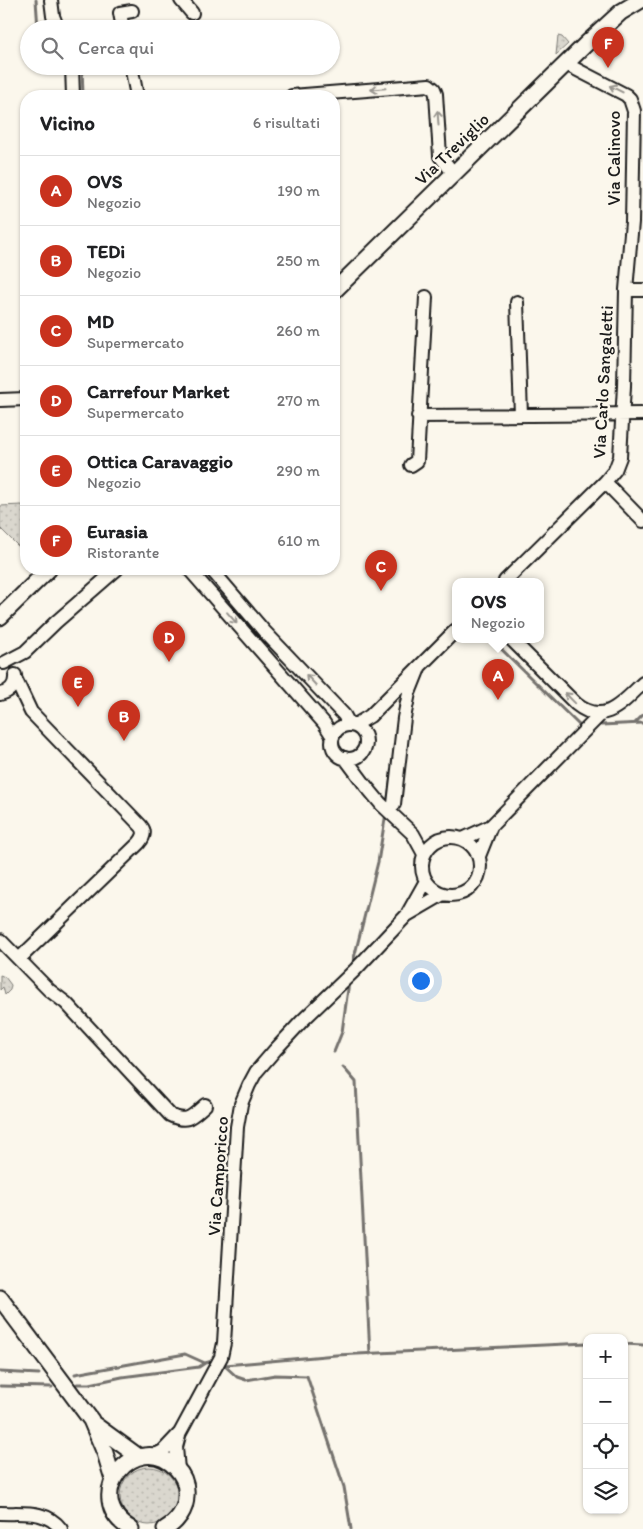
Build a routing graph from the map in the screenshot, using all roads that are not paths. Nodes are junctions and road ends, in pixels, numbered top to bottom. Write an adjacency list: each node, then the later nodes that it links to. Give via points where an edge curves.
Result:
1 (51, 0): 8 (street)
2 (181, 0): 7 (street)
3 (631, 0): 6 (main road)
4 (641, 0): 6 (main road)
5 (132, 11): 9 (street, via 120,13)
6 (621, 12): 10 (main road, Via Treviglio)
7 (192, 13)
8 (55, 20)
9 (121, 20)
10 (566, 64): 16 (main road, Via Treviglio); 18 (street, Via Calinovo, one-way to 10, via 632,222 633,104 626,94)
11 (72, 75): 13 (street)
12 (133, 75): 14 (street)
13 (73, 90)
14 (136, 90)
15 (340, 92): 16 (street, one-way to 15, via 440,156 436,94 429,85)
16 (454, 174): 17 (main road, Via Treviglio)
17 (340, 285)
18 (626, 290): 19 (street); 24 (street, Via Carlo Sangaletti)
19 (643, 290)
20 (426, 297): 27 (street)
21 (517, 302): 26 (street)
22 (20, 399): 23 (street)
23 (0, 400)
24 (623, 414): 25 (street); 26 (street); 29 (street, Via Carlo Sangaletti, via 620,457)
25 (643, 414)
26 (521, 415): 27 (street)
27 (418, 416): 28 (street, via 417,461)
28 (412, 465)
29 (605, 482): 30 (street); 35 (street, Via Carlo Sangaletti)
30 (643, 521)
31 (43, 575): 36 (main road)
32 (110, 575): 41 (street)
33 (194, 575): 39 (street, one-way to 39)
34 (216, 575): 37 (street)
35 (508, 578)
36 (0, 617)
37 (264, 631): 39 (street); 50 (street, one-way to 37)
38 (452, 634): 43 (street)
39 (253, 642): 52 (street)
40 (515, 643): 48 (street, one-way to 40, via 583,710)
41 (25, 652): 42 (street); 44 (street)
42 (2, 662): 44 (street, via 12,668)
43 (419, 668): 49 (street); 56 (street, via 404,718)
44 (15, 676): 46 (street, via 12,687); 47 (street)
45 (643, 683): 48 (street, via 620,706)
46 (1, 694): 47 (street)
47 (26, 701): 67 (street, via 31,712 144,829 144,834 139,843)
48 (601, 714): 57 (street)
49 (370, 716): 50 (street); 51 (street)
50 (352, 725): 51 (street); 52 (street, via 337,729)
51 (365, 735): 53 (street, via 366,745)
52 (333, 737): 54 (street, via 335,752)
53 (360, 755): 54 (street); 55 (street)
54 (345, 758): 55 (street)
55 (366, 786): 58 (street)
56 (394, 804)
57 (490, 826): 59 (street); 62 (street)
58 (414, 834): 60 (street); 61 (street)
59 (463, 839): 60 (street, via 448,836); 62 (street, via 473,846)
60 (434, 841): 61 (street)
61 (424, 854): 63 (street, via 421,866)
62 (478, 856): 64 (street, via 480,872 471,887 458,894)
63 (426, 881): 64 (street); 65 (street, Via Camporicco)
64 (442, 894): 65 (street, Via Camporicco)
65 (407, 915): 71 (street, Via Camporicco, via 302,1020 256,1072 241,1104 221,1357)
66 (0, 940): 67 (street)
67 (18, 959): 68 (street, via 66,1003 170,1115 187,1119)
68 (205, 1105)
69 (0, 1298): 70 (main road)
70 (91, 1420): 72 (main road, via 117,1442); 74 (main road)
71 (180, 1433): 72 (street, Via Camporicco, via 163,1451); 73 (street, Via Camporicco, via 176,1447)
72 (146, 1457): 73 (main road, via 166,1460); 74 (main road, via 121,1467)
73 (178, 1470): 75 (main road, via 186,1490)
74 (113, 1479): 77 (main road, via 111,1504)
75 (183, 1511): 79 (main road); 80 (main road)
76 (0, 1513): 78 (street, via 44,1515)
77 (124, 1527)
78 (61, 1529)
79 (164, 1529)
80 (187, 1529)

